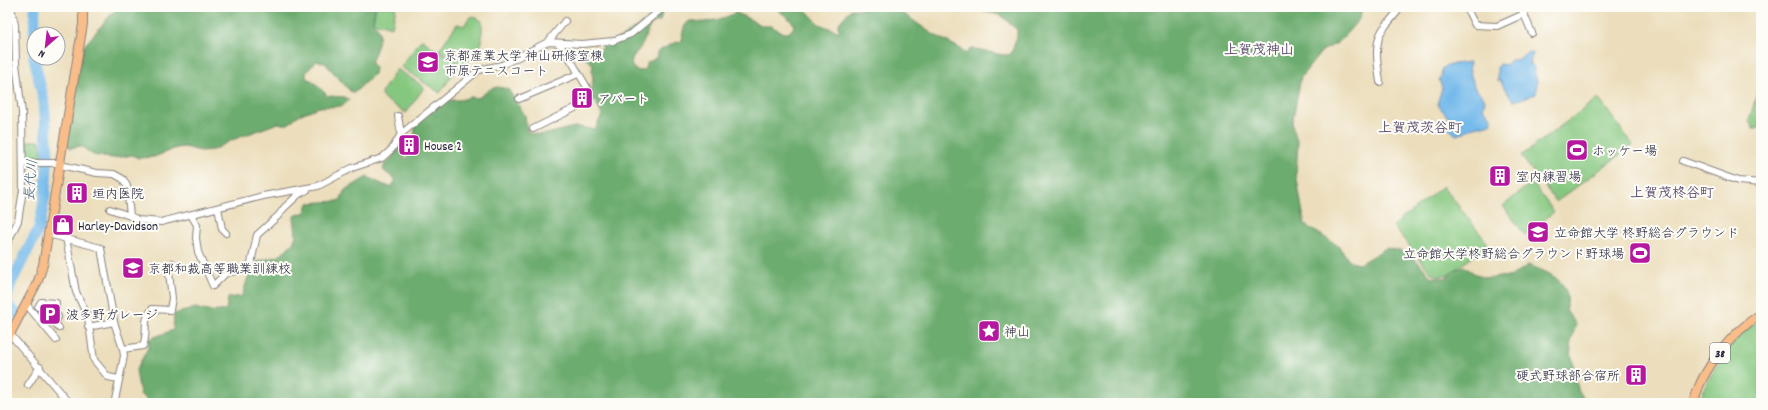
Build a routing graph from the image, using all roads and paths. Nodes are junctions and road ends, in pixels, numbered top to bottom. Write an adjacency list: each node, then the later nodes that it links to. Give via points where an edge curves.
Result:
1 (11, 7): 19 (street, via 15,26)
2 (83, 7): 20 (main road, via 83,24)
3 (664, 7): 11 (street, via 631,34 613,41)
4 (1400, 7): 13 (street, via 1379,39 1377,52)
5 (1466, 7): 7 (street, via 1475,25 1496,26)
6 (1522, 7): 7 (street)
7 (1524, 14): 9 (street)
8 (565, 21): 10 (street)
9 (1532, 33)
10 (548, 42): 11 (street); 17 (street, via 502,65 479,70)
11 (558, 43): 12 (street)
12 (578, 74): 14 (street); 16 (street, via 588,89 587,102)
13 (1380, 82)
14 (520, 99)
15 (398, 116): 17 (street)
16 (533, 129)
17 (401, 134): 22 (street, via 392,149 382,158 352,168)
18 (1683, 161): 21 (street, via 1738,181)
19 (24, 163): 20 (street); 30 (street, via 24,190 18,221)
20 (58, 163): 26 (street, via 123,178 127,186); 28 (main road)
21 (1761, 183)
22 (312, 187): 23 (street); 25 (street, via 299,194 257,235 251,263 245,269 226,274 213,286 198,252 197,225)
23 (218, 208): 25 (street); 27 (street, via 222,230)
24 (110, 209): 26 (street)
25 (191, 215): 26 (street, via 161,222 138,220)
26 (130, 216)
27 (226, 233)
28 (48, 234): 29 (street); 33 (main road, via 43,265)
29 (66, 238): 39 (street, via 102,248); 40 (street, via 76,292 88,317)
30 (7, 244)
31 (172, 263): 44 (street, via 168,265 172,298 170,310 152,309 146,316 145,340 142,346)
32 (56, 303): 34 (street, via 41,302)
33 (26, 304): 35 (street); 42 (main road)
34 (40, 305): 35 (street); 37 (street)
35 (34, 313): 43 (street)
36 (1761, 314): 50 (main road, 38, via 1732,337 1702,380)
37 (50, 317): 38 (street); 41 (street)
38 (58, 317)
39 (114, 322): 40 (street); 44 (street)
40 (88, 327): 46 (street, via 94,360 108,377)
41 (59, 328)
42 (8, 336): 45 (street)
43 (56, 340)
44 (124, 349): 46 (street)
45 (40, 367): 47 (street); 48 (street)
46 (119, 378): 49 (street)
47 (28, 385)
48 (69, 403)
49 (116, 403)
50 (1694, 403)

